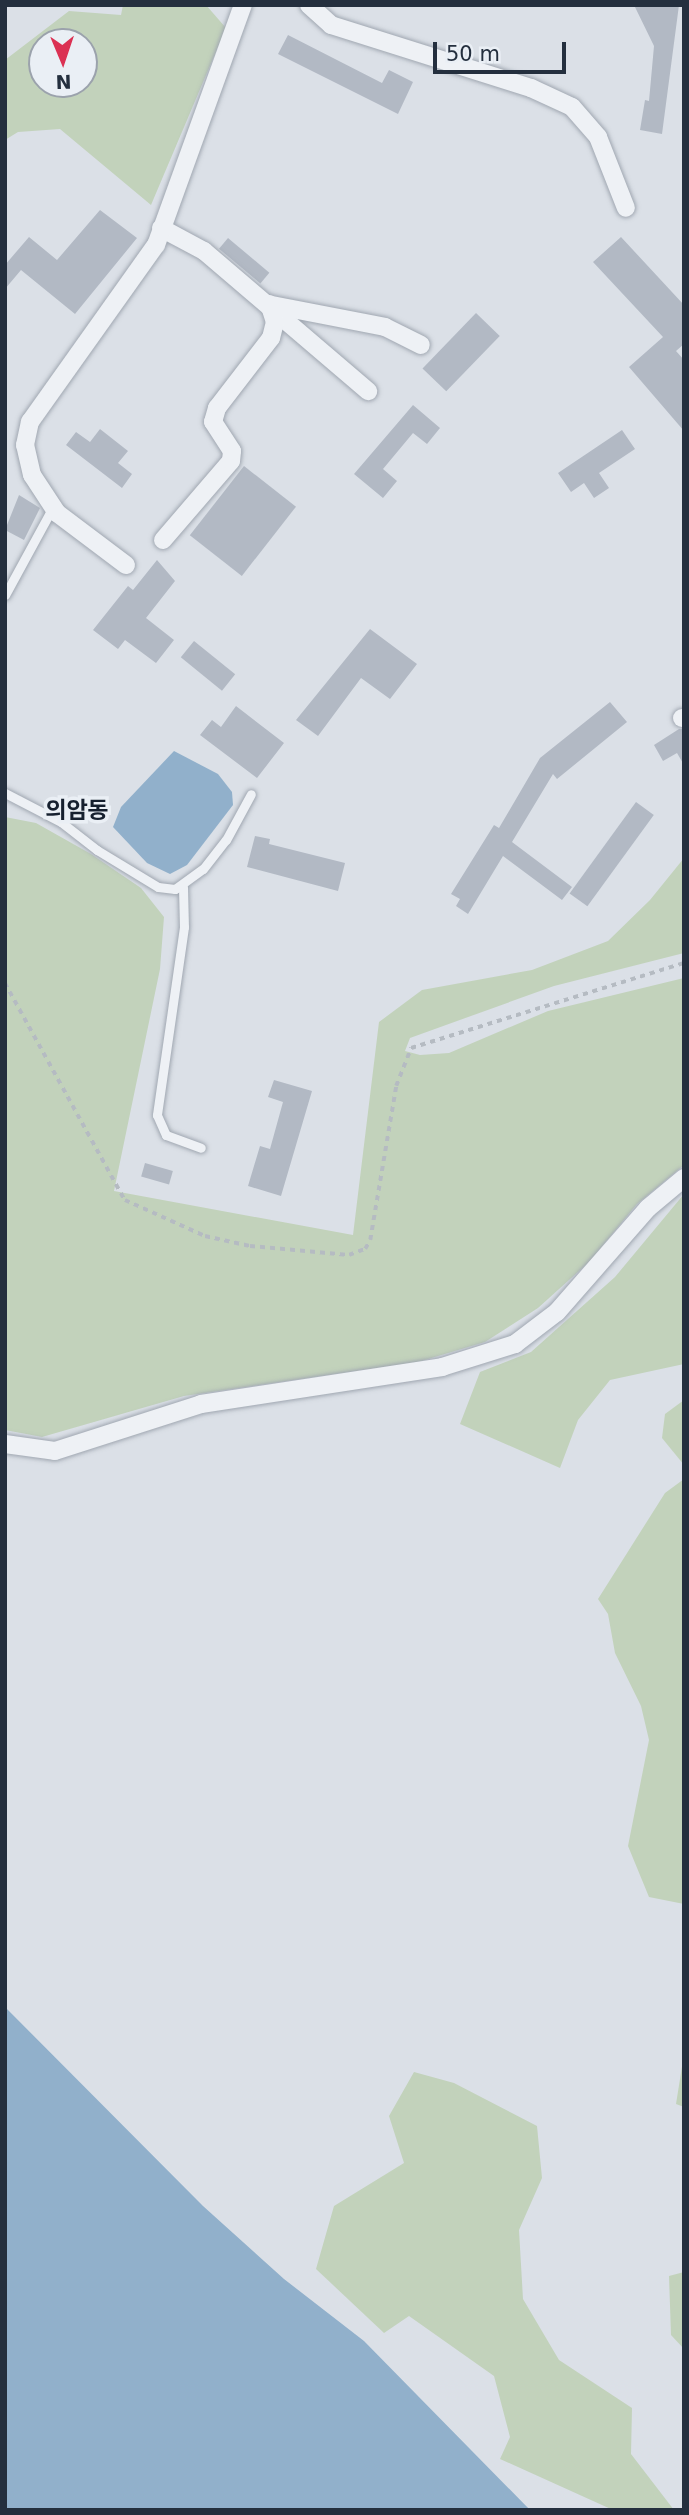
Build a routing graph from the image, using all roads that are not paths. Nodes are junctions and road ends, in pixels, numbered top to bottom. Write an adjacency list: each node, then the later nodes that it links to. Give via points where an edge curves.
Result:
1 (243, 5): 4 (street)
2 (309, 5): 3 (street, via 331,25 531,88 572,107 598,137)
3 (626, 208)
4 (161, 228): 5 (street, via 204,251); 8 (street, via 143,268 30,422 25,445 32,475)
5 (269, 304): 6 (street, via 385,327); 7 (street); 9 (street, via 275,322 271,338 217,408 213,422 232,451 231,461)
6 (421, 345)
7 (368, 391)
8 (53, 507): 10 (street); 11 (lane)
9 (163, 540)
10 (126, 565)
11 (5, 595)
12 (5, 793): 14 (lane, via 61,822 158,887)
13 (251, 794): 14 (lane, via 226,840)
14 (183, 887): 15 (lane, via 184,927 157,1115 166,1135)
15 (201, 1148)
16 (684, 1178): 17 (street, via 648,1208 557,1312 515,1344 442,1367 201,1404 55,1451)
17 (5, 1444)

